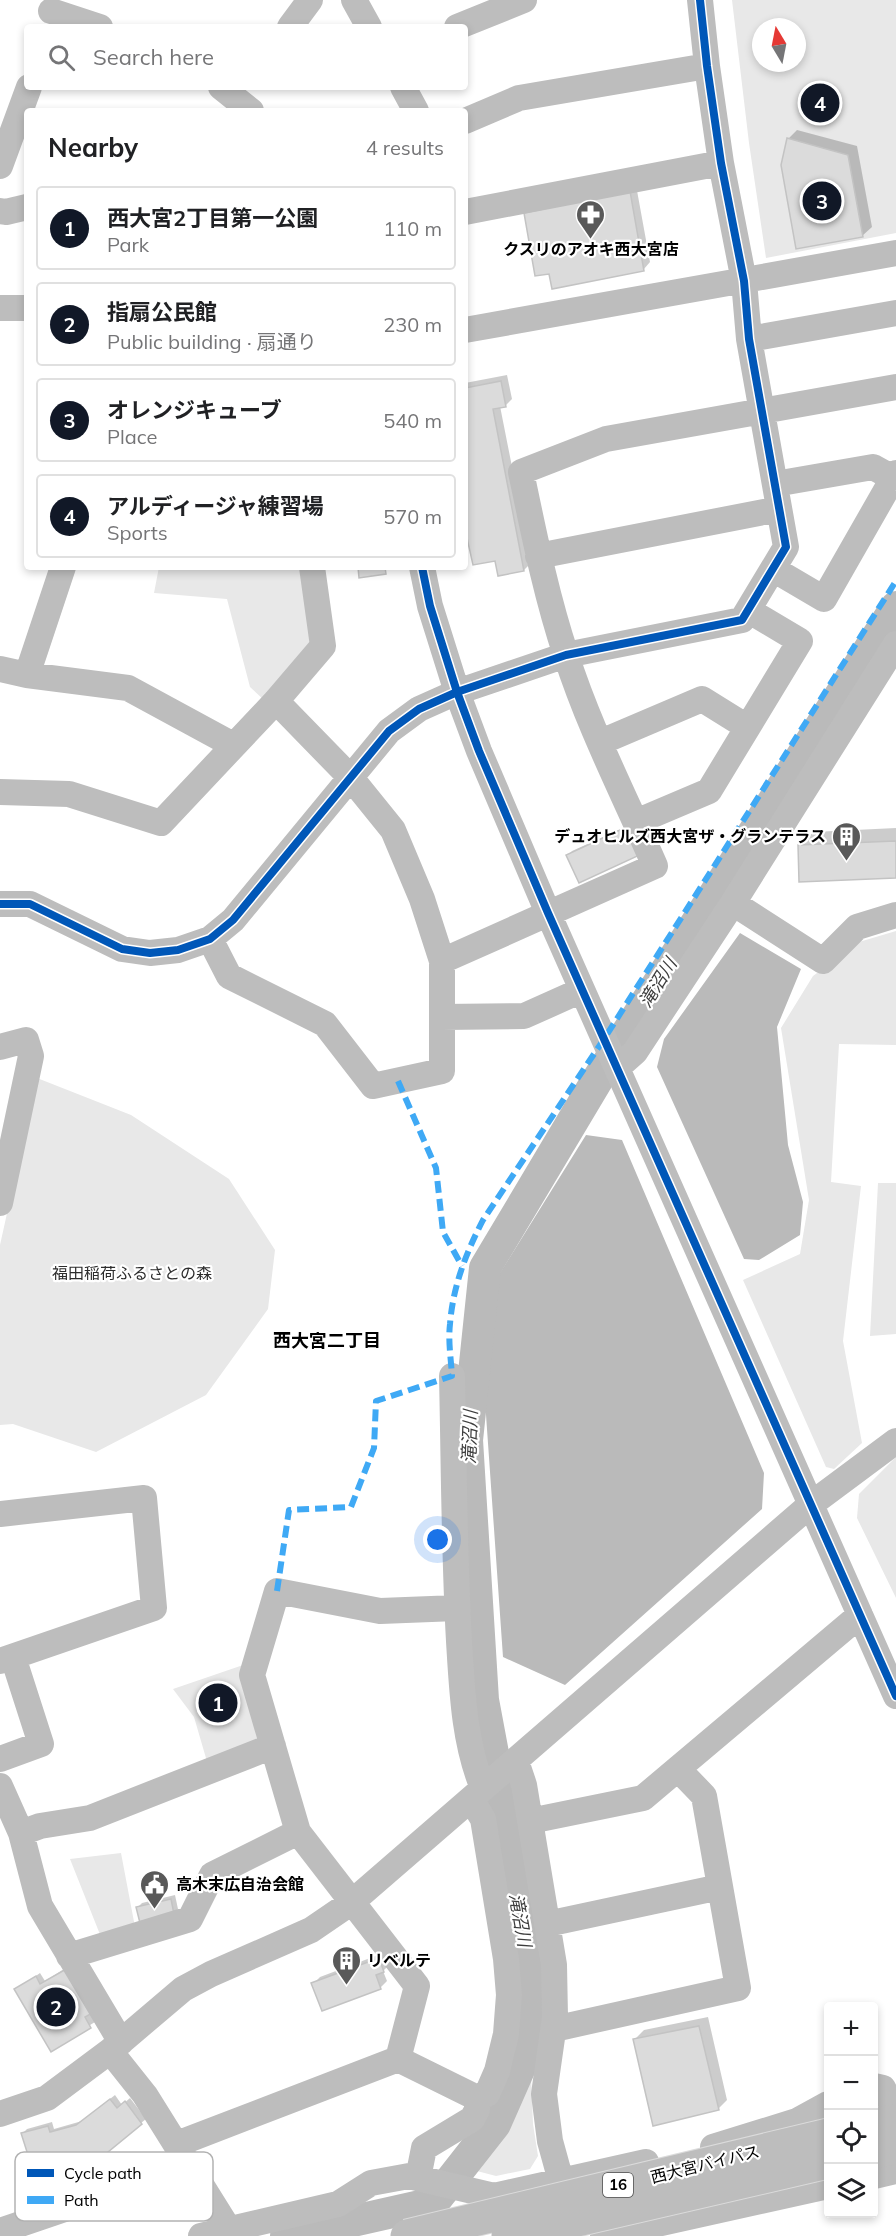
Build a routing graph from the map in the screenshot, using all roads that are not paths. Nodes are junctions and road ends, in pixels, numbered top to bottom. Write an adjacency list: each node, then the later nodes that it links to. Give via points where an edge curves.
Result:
1 (354, 0): 6 (street)
2 (524, 0): 7 (street)
3 (700, 0): 8 (street)
4 (50, 13): 5 (street)
5 (89, 24)
6 (367, 24)
7 (464, 24)
8 (707, 66): 12 (street, via 519,98); 13 (street)
9 (28, 90): 14 (street)
10 (405, 90): 11 (street)
11 (415, 108)
12 (468, 120)
13 (721, 163): 17 (street); 19 (street)
14 (0, 166)
15 (24, 208): 16 (street)
16 (0, 211)
17 (468, 211)
18 (896, 253): 19 (street)
19 (744, 281): 23 (street); 24 (street)
20 (0, 308): 21 (street)
21 (24, 308)
22 (896, 313): 24 (street)
23 (468, 329)
24 (749, 339): 26 (street)
25 (896, 387): 26 (street)
26 (762, 410): 28 (street); 30 (street, via 606,439 521,472)
27 (895, 476): 28 (street, via 873,467); 31 (street, via 824,599)
28 (775, 484): 29 (street)
29 (779, 509): 30 (street); 31 (street, via 786,547)
30 (538, 556): 37 (street)
31 (773, 569): 35 (street)
32 (62, 570): 39 (street)
33 (312, 570): 41 (street, via 323,645)
34 (423, 570): 40 (street)
35 (748, 610): 37 (street, via 742,620); 42 (street, via 800,642)
36 (896, 644): 48 (street)
37 (566, 655): 40 (street); 43 (street)
38 (0, 669): 39 (street)
39 (27, 675): 44 (street, via 128,688)
40 (457, 692): 45 (street, via 419,709 389,731); 50 (street)
41 (276, 701): 44 (street); 45 (street)
42 (747, 728): 43 (street, via 702,699); 47 (street, via 709,790)
43 (601, 742): 47 (street)
44 (233, 745): 46 (street, via 161,823 69,794)
45 (351, 778): 52 (street, via 233,920); 53 (street, via 393,830)
46 (0, 792)
47 (636, 822): 50 (street, via 655,866)
48 (733, 903): 51 (street, via 823,961 857,927); 57 (street, via 635,1052)
49 (0, 904): 52 (street, via 30,903 122,948 150,953 178,950)
50 (548, 913): 53 (street); 54 (street)
51 (896, 915)
52 (210, 939): 55 (street, via 229,976 325,1023 374,1086 442,1071)
53 (442, 961): 55 (street)
54 (582, 990): 55 (street, via 524,1016); 57 (street)
55 (442, 1017)
56 (0, 1047): 58 (street, via 26,1040 31,1056)
57 (613, 1060): 61 (street)
58 (0, 1203)
59 (452, 1376): 63 (street)
60 (896, 1441): 61 (street)
61 (810, 1505): 64 (street); 69 (street)
62 (0, 1514): 65 (street, via 144,1498 154,1608)
63 (457, 1608): 67 (street, via 380,1611 277,1591 252,1675); 72 (street, via 462,1689)
64 (860, 1616): 66 (street); 70 (street)
65 (6, 1659): 68 (street, via 41,1744)
66 (896, 1696)
67 (273, 1746): 74 (street); 75 (street, via 90,1818)
68 (0, 1759)
69 (513, 1763): 72 (street); 73 (street, via 524,1785)
70 (678, 1769): 73 (street, via 643,1798); 76 (street, via 704,1796)
71 (0, 1786): 75 (street)
72 (481, 1790): 77 (street); 84 (street, via 509,1995 506,2034 497,2071 487,2094)
73 (530, 1821): 78 (street)
74 (298, 1832): 77 (street); 79 (street, via 212,1875 190,1919)
75 (21, 1833): 79 (street, via 40,1906)
76 (720, 1887): 78 (street); 80 (street, via 738,1988)
77 (352, 1902): 81 (street, via 311,1930 183,1989); 82 (street, via 417,1986)
78 (547, 1924): 80 (street, via 554,1965)
79 (69, 1956): 81 (street)
80 (554, 2029): 100 (street, via 544,2094 550,2141)
81 (116, 2046): 87 (street, via 47,2098); 91 (street)
82 (398, 2059): 84 (street); 91 (street)
83 (878, 2087): 86 (street, via 883,2088)
84 (477, 2098): 99 (street, via 472,2119 424,2148)
85 (824, 2106): 93 (street, via 796,2121)
86 (896, 2112)
87 (0, 2114)
88 (896, 2121): 89 (highway)
89 (878, 2124)
90 (824, 2136): 108 (highway, 西大宮バイパス / 16, bridge)
91 (177, 2144): 95 (street)
92 (896, 2147): 94 (highway)
93 (695, 2151): 100 (street); 103 (street)
94 (878, 2151)
95 (182, 2152)
96 (824, 2163): 109 (highway, 西大宮バイパス / 16, bridge)
97 (896, 2171): 98 (street)
98 (878, 2175)
99 (418, 2178): 100 (street, via 495,2196); 106 (street, via 371,2183 338,2204)
100 (561, 2181)
101 (824, 2187): 103 (street)
102 (213, 2203): 106 (street)
103 (709, 2212): 110 (street)
104 (29, 2221): 105 (street)
105 (0, 2231)
106 (231, 2233): 107 (street)
107 (201, 2236)
108 (407, 2236)
109 (508, 2236)
110 (603, 2236)

